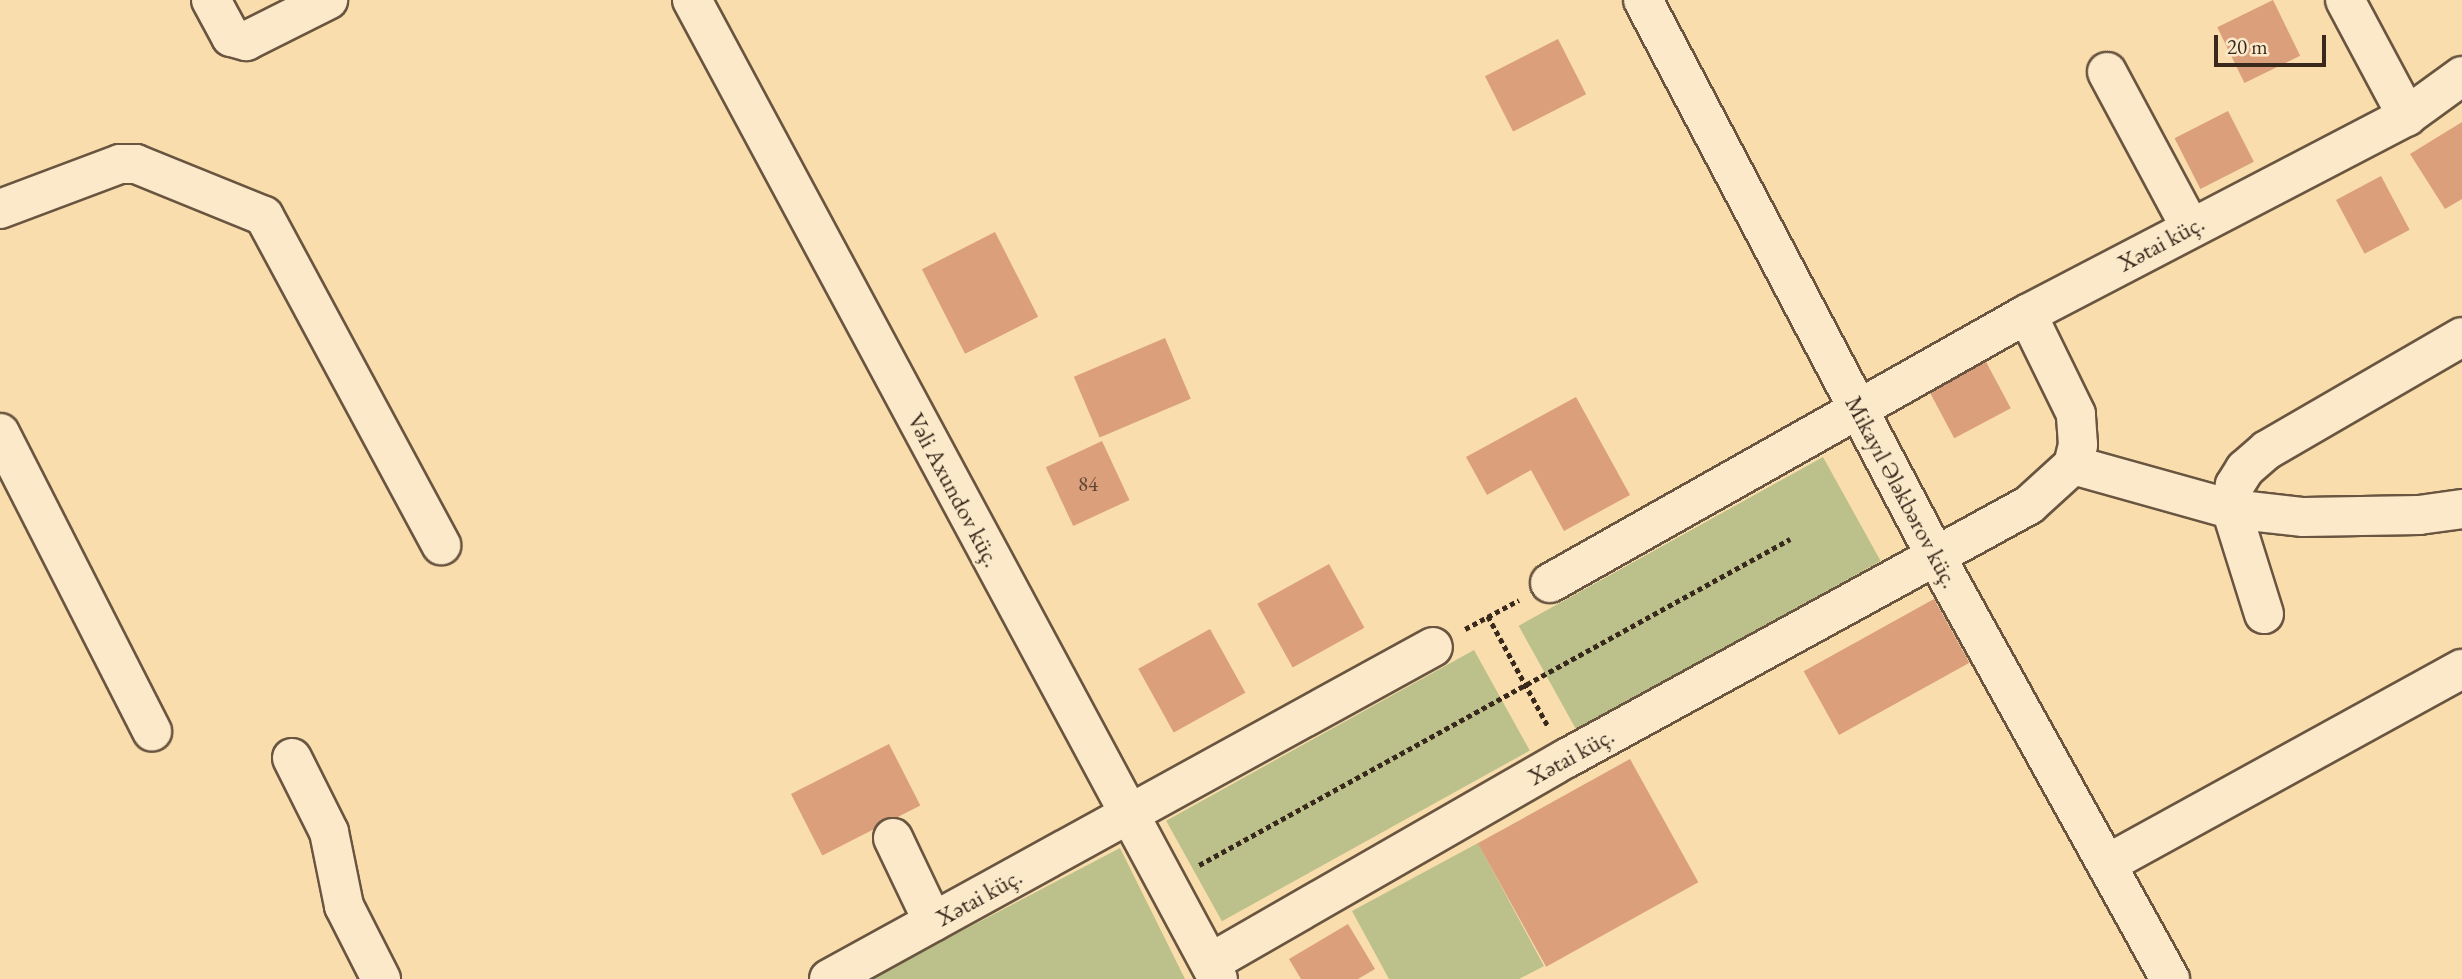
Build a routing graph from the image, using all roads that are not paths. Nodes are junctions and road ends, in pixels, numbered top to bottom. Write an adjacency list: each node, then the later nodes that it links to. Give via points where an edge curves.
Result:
1 (211, 0): 2 (street, via 230,37 246,41)
2 (328, 0)
3 (692, 0): 26 (street, Vəli Axundov küç.)
4 (1643, 0): 13 (street, Mikayıl Ələkbərov küç.)
5 (2345, 0): 8 (street)
6 (2107, 72): 10 (street)
7 (2462, 76): 8 (street, Xətai küç.)
8 (2407, 116): 10 (street, Xətai küç.)
9 (0, 209): 18 (street, via 101,167 136,164 264,216)
10 (2190, 227): 11 (street, Xətai küç.)
11 (2027, 314): 13 (street, Xətai küç.); 15 (street, via 2076,414 2078,445)
12 (2462, 337): 16 (street, via 2267,450 2235,485)
13 (1858, 408): 19 (street, Mikayıl Ələkbərov küç.); 20 (street, Xətai küç.)
14 (0, 433): 24 (street)
15 (2073, 465): 16 (street); 19 (street, Xətai küç., via 2029,505)
16 (2231, 509): 17 (street, via 2304,517 2419,515); 21 (street)
17 (2462, 509)
18 (441, 545)
19 (1935, 555): 28 (street, Mikayıl Ələkbərov küç.); 30 (street, Xətai küç., via 1567,758)
20 (1550, 583)
21 (2264, 614)
22 (1433, 647): 26 (street, Xətai küç.)
23 (2462, 669): 28 (street)
24 (152, 731)
25 (292, 758): 31 (street, via 329,832 344,906)
26 (1129, 815): 29 (street, Xətai küç.); 30 (street, Vəli Axundov küç.)
27 (893, 838): 29 (street)
28 (2108, 864): 33 (street, Mikayıl Ələkbərov küç.)
29 (933, 922): 32 (street, Xətai küç.)
30 (1214, 971)
31 (381, 979)
32 (829, 979)
33 (2170, 979)

